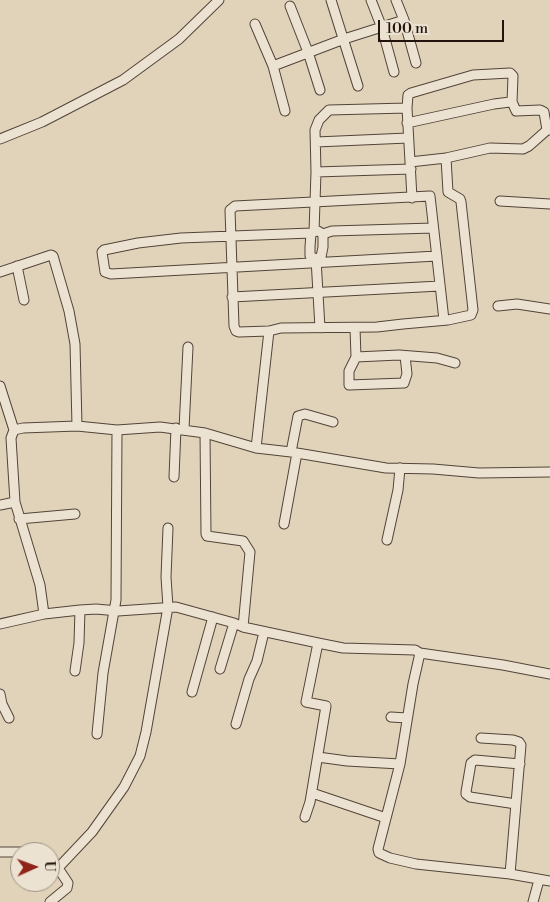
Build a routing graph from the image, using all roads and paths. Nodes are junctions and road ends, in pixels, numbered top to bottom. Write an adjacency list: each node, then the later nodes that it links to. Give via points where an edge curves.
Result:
1 (219, 0): 22 (street, via 179,39 123,80 80,104)
2 (331, 0): 9 (street)
3 (372, 0): 8 (street)
4 (396, 0): 6 (street)
5 (290, 6): 10 (street)
6 (404, 20): 8 (street); 11 (street)
7 (255, 24): 12 (street)
8 (382, 28): 9 (street); 13 (street)
9 (344, 39): 10 (street); 14 (street)
10 (308, 52): 12 (street); 15 (street)
11 (416, 63)
12 (273, 66): 18 (street)
13 (394, 72)
14 (358, 86)
15 (320, 90)
16 (512, 102): 17 (street, via 512,74 481,74 411,93); 19 (street); 20 (street, via 516,111 544,112)
17 (406, 108): 19 (street); 23 (street, via 329,110 316,124)
18 (285, 111)
19 (407, 123): 21 (street)
20 (549, 130): 24 (street, via 523,149 483,148)
21 (408, 138): 23 (street); 25 (street)
22 (0, 139)
23 (316, 142): 26 (street)
24 (446, 158): 25 (street); 45 (street, via 447,191 461,202 473,310 471,315)
25 (411, 166): 26 (street); 27 (street)
26 (316, 172): 29 (street)
27 (412, 198): 29 (street); 31 (street, via 431,197)
28 (500, 201): 30 (street)
29 (315, 202): 32 (street); 33 (street, via 234,206 230,210)
30 (550, 204)
31 (433, 228): 32 (street); 34 (street)
32 (316, 233): 33 (street); 35 (street, via 322,252); 35 (street, via 310,254)
33 (231, 235): 37 (street); 37 (street, via 138,243 102,252 108,274)
34 (437, 256): 35 (street); 39 (street)
35 (317, 261): 37 (street); 40 (street)
36 (17, 266): 38 (street); 42 (street); 55 (street, via 51,255 55,261 76,344)
37 (232, 266): 41 (street)
38 (0, 272)
39 (440, 286): 40 (street); 45 (street)
40 (318, 293): 41 (street); 46 (street)
41 (232, 297): 48 (street, via 236,331)
42 (24, 300)
43 (498, 306): 44 (street, via 517,304)
44 (550, 309)
45 (444, 320): 47 (street)
46 (320, 328): 47 (street); 48 (street)
47 (355, 328): 51 (street)
48 (269, 331): 60 (street)
49 (188, 347): 56 (street)
50 (404, 356): 51 (street); 51 (street, via 407,374 404,383 351,386 349,371); 52 (street)
51 (356, 357)
52 (455, 362)
53 (0, 386): 57 (street)
54 (333, 422): 61 (street, via 305,414 298,416)
55 (77, 426): 57 (street); 58 (street)
56 (180, 429): 58 (street); 59 (street); 64 (street)
57 (14, 430): 65 (street, via 11,438)
58 (117, 430): 74 (street)
59 (205, 433): 60 (street); 79 (street, via 206,534 243,541 250,552)
60 (256, 448): 61 (street)
61 (294, 452): 62 (street); 69 (street)
62 (400, 468): 63 (street, via 479,473); 71 (street)
63 (550, 472)
64 (174, 477)
65 (15, 502): 66 (street); 68 (street)
66 (0, 505)
67 (75, 514): 68 (street)
68 (19, 519): 75 (street, via 40,585)
69 (284, 524)
70 (168, 528): 72 (street)
71 (388, 540)
72 (168, 607): 74 (street); 76 (street); 101 (street, via 138,763 92,832)
73 (80, 610): 74 (street); 75 (street); 84 (street)
74 (114, 610): 92 (street)
75 (44, 614): 78 (street)
76 (213, 617): 77 (street); 86 (street)
77 (234, 623): 79 (street); 83 (street)
78 (0, 624)
79 (243, 627): 80 (street)
80 (264, 632): 81 (street); 91 (street)
81 (318, 643): 82 (street, via 343,648 415,650); 94 (street, via 306,702 326,706)
82 (420, 653): 85 (street); 90 (street)
83 (220, 669)
84 (75, 671)
85 (550, 674)
86 (192, 692)
87 (0, 694): 89 (street)
88 (391, 717): 90 (street)
89 (9, 718)
90 (407, 718): 95 (street)
91 (236, 724)
92 (96, 734)
93 (481, 738): 96 (street, via 519,742)
94 (318, 756): 95 (street); 97 (street)
95 (400, 764): 100 (street)
96 (520, 764): 98 (street); 98 (street, via 475,760 471,763 466,792 470,797)
97 (312, 794): 99 (street); 100 (street)
98 (516, 804): 103 (street)
99 (305, 817)
100 (386, 818): 103 (street, via 378,849 380,854 416,864)
101 (60, 861)
102 (60, 874): 106 (street, via 68,884 67,888)
103 (510, 874): 104 (street)
104 (540, 880): 105 (street); 107 (street)
105 (550, 882)
106 (50, 902)
107 (533, 902)

